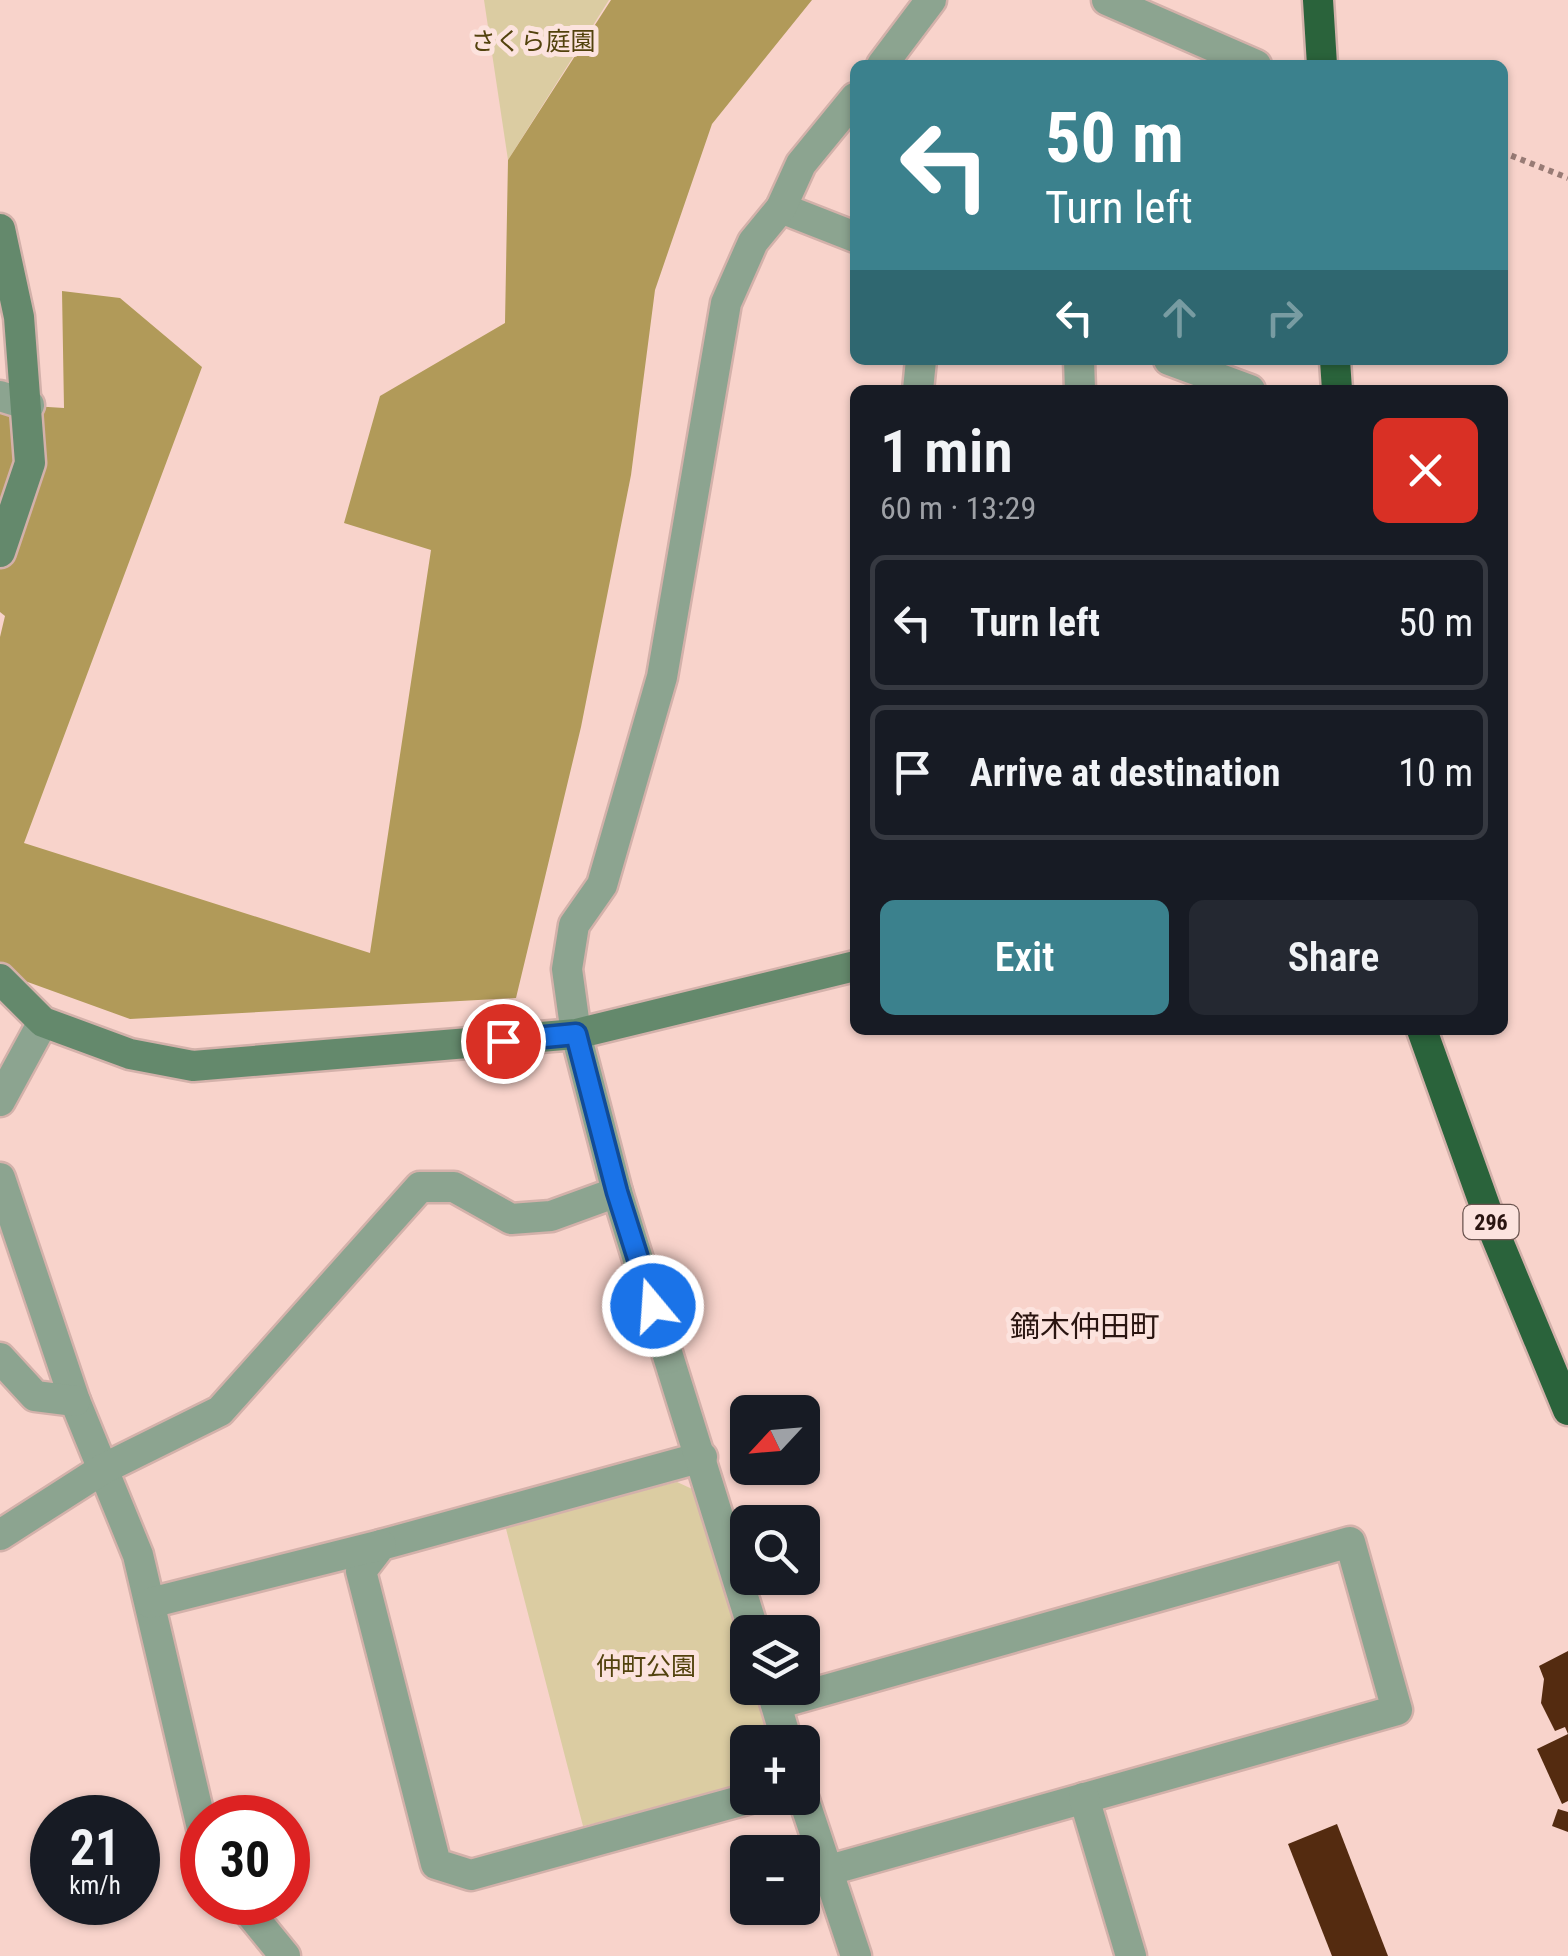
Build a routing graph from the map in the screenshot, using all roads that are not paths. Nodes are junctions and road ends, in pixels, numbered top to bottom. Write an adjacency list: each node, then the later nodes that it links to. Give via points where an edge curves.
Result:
1 (931, 0): 4 (street)
2 (1107, 0): 5 (street)
3 (1318, 0): 6 (highway)
4 (886, 60)
5 (1245, 60)
6 (1322, 60)
7 (850, 104): 8 (street, via 801,164)
8 (780, 208): 10 (street); 18 (street, via 753,242 726,304 662,677 602,885 574,925 567,969)
9 (0, 229): 13 (street, via 19,318)
10 (850, 235)
11 (1182, 365): 12 (street)
12 (1236, 385)
13 (14, 400): 14 (street, via 30,464)
14 (0, 552)
15 (850, 967): 18 (street)
16 (0, 979): 17 (street)
17 (43, 1022): 18 (street, via 130,1054 193,1066); 20 (street)
18 (576, 1034): 22 (street)
19 (1424, 1035): 25 (highway, 296)
20 (0, 1101)
21 (0, 1178): 24 (street)
22 (617, 1192): 26 (street); 27 (street, via 551,1216 511,1219 454,1186 420,1187 220,1411)
23 (0, 1358): 24 (street, via 36,1396)
24 (75, 1401): 27 (street)
25 (1568, 1410)
26 (702, 1457): 29 (street); 31 (street)
27 (103, 1469): 28 (street); 30 (street)
28 (0, 1535)
29 (381, 1545): 30 (street); 35 (street, via 361,1571 436,1864 471,1875)
30 (150, 1603): 33 (street)
31 (749, 1615)
32 (820, 1683): 34 (street, via 1350,1542 1397,1710)
33 (194, 1795)
34 (1084, 1798): 37 (street); 41 (street)
35 (730, 1804)
36 (809, 1815): 37 (street)
37 (826, 1871): 40 (street)
38 (260, 1925): 39 (street)
39 (285, 1956)
40 (856, 1956)
41 (1131, 1956)

